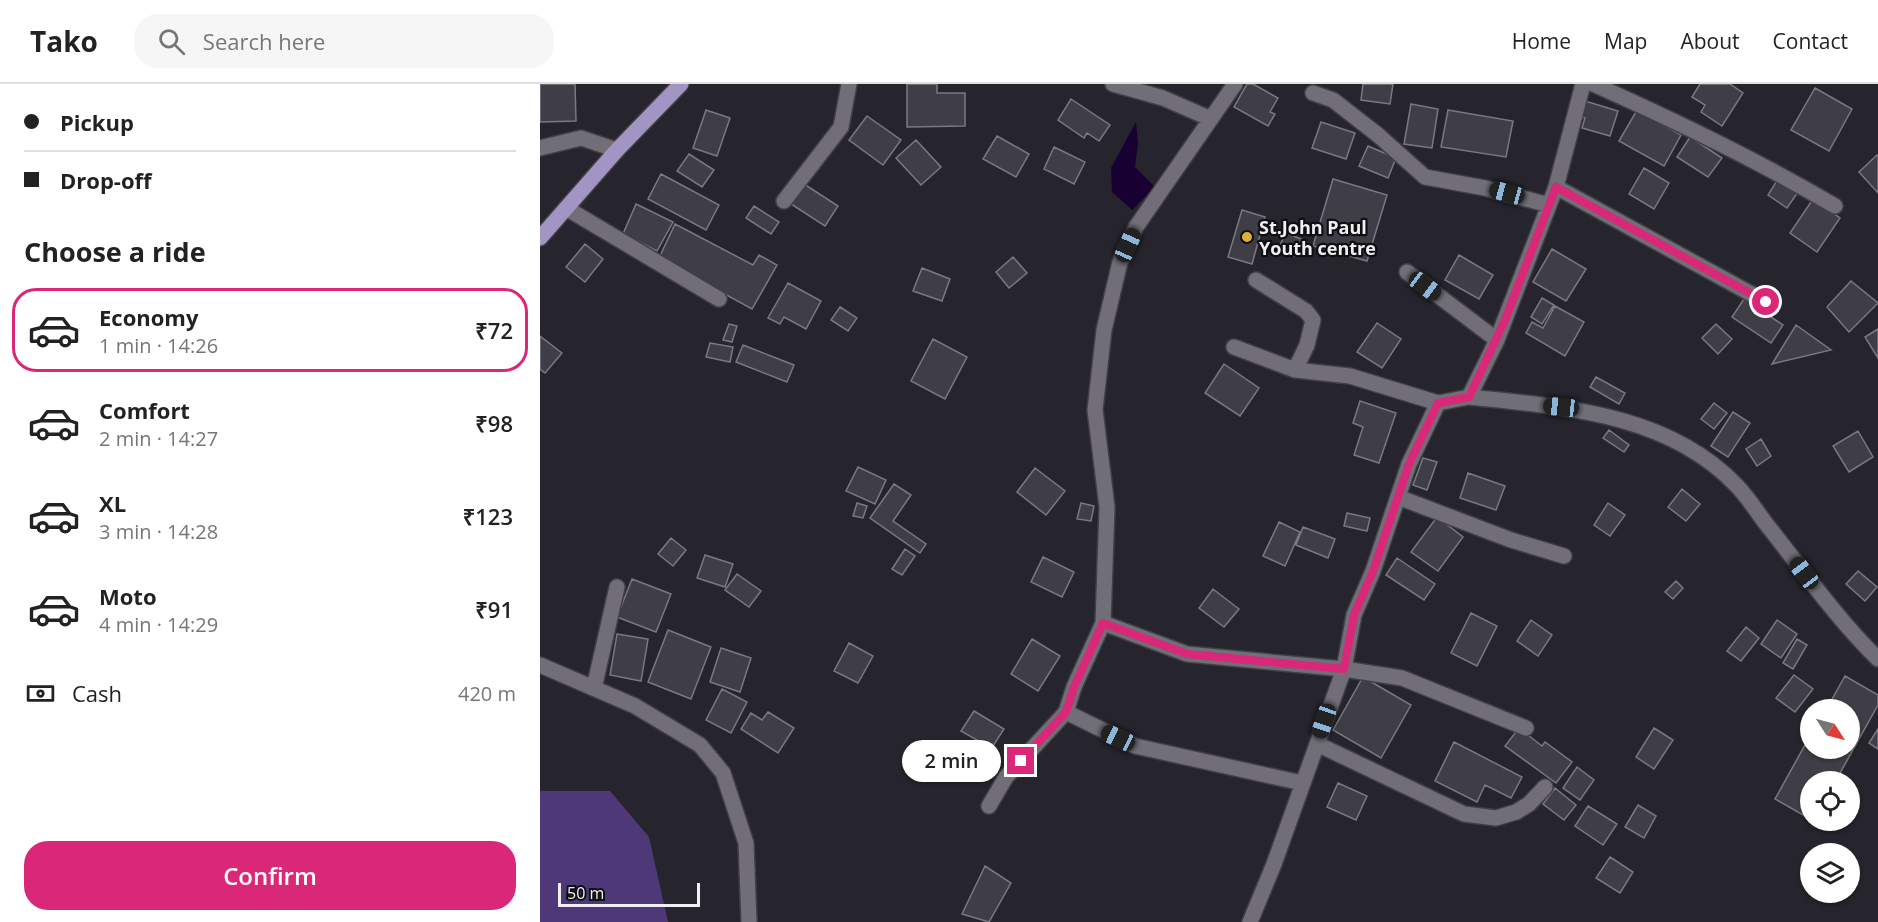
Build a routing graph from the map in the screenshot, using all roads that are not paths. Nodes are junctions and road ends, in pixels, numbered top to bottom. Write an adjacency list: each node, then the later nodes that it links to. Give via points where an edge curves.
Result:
1 (849, 84): 12 (street, via 842,127)
2 (1113, 84): 8 (street, via 1162,98)
3 (1235, 84): 8 (street)
4 (1583, 84): 11 (street)
5 (1593, 84): 14 (street, via 1697,131)
6 (672, 88): 10 (main road)
7 (1313, 93): 13 (street, via 1333,100 1425,177)
8 (1211, 119): 29 (street, via 1136,227 1120,262 1104,330 1095,410 1107,507)
9 (540, 147): 10 (street, via 581,138)
10 (617, 150): 15 (main road)
11 (1556, 187): 13 (street); 20 (street)
12 (784, 201)
13 (1549, 205): 21 (street)
14 (1835, 206)
15 (566, 208): 16 (main road); 19 (street)
16 (540, 238)
17 (1407, 272): 21 (street)
18 (1256, 280): 23 (street, via 1306,310 1313,320)
19 (719, 299)
20 (1766, 302)
21 (1497, 340): 24 (street)
22 (1234, 347): 23 (street)
23 (1295, 370): 25 (street, via 1350,376)
24 (1469, 397): 25 (street); 30 (street, via 1611,417 1693,450 1736,485 1815,589)
25 (1438, 403): 26 (street)
26 (1398, 497): 27 (street); 32 (street, via 1354,615)
27 (1564, 556)
28 (618, 587): 33 (street)
29 (1103, 623): 32 (street, via 1187,654); 34 (street)
30 (1878, 658)
31 (540, 665): 33 (street)
32 (1344, 669): 35 (street, via 1402,678); 36 (street)
33 (594, 688): 40 (street, via 635,706 700,745 723,773 746,843)
34 (1066, 712): 37 (street, via 1135,746); 39 (street, via 1006,777)
35 (1526, 728)
36 (1317, 744): 37 (street); 38 (street, via 1464,814 1496,818 1516,812)
37 (1302, 783): 41 (street)
38 (1545, 787)
39 (989, 806)
40 (749, 922)
41 (1250, 922)

